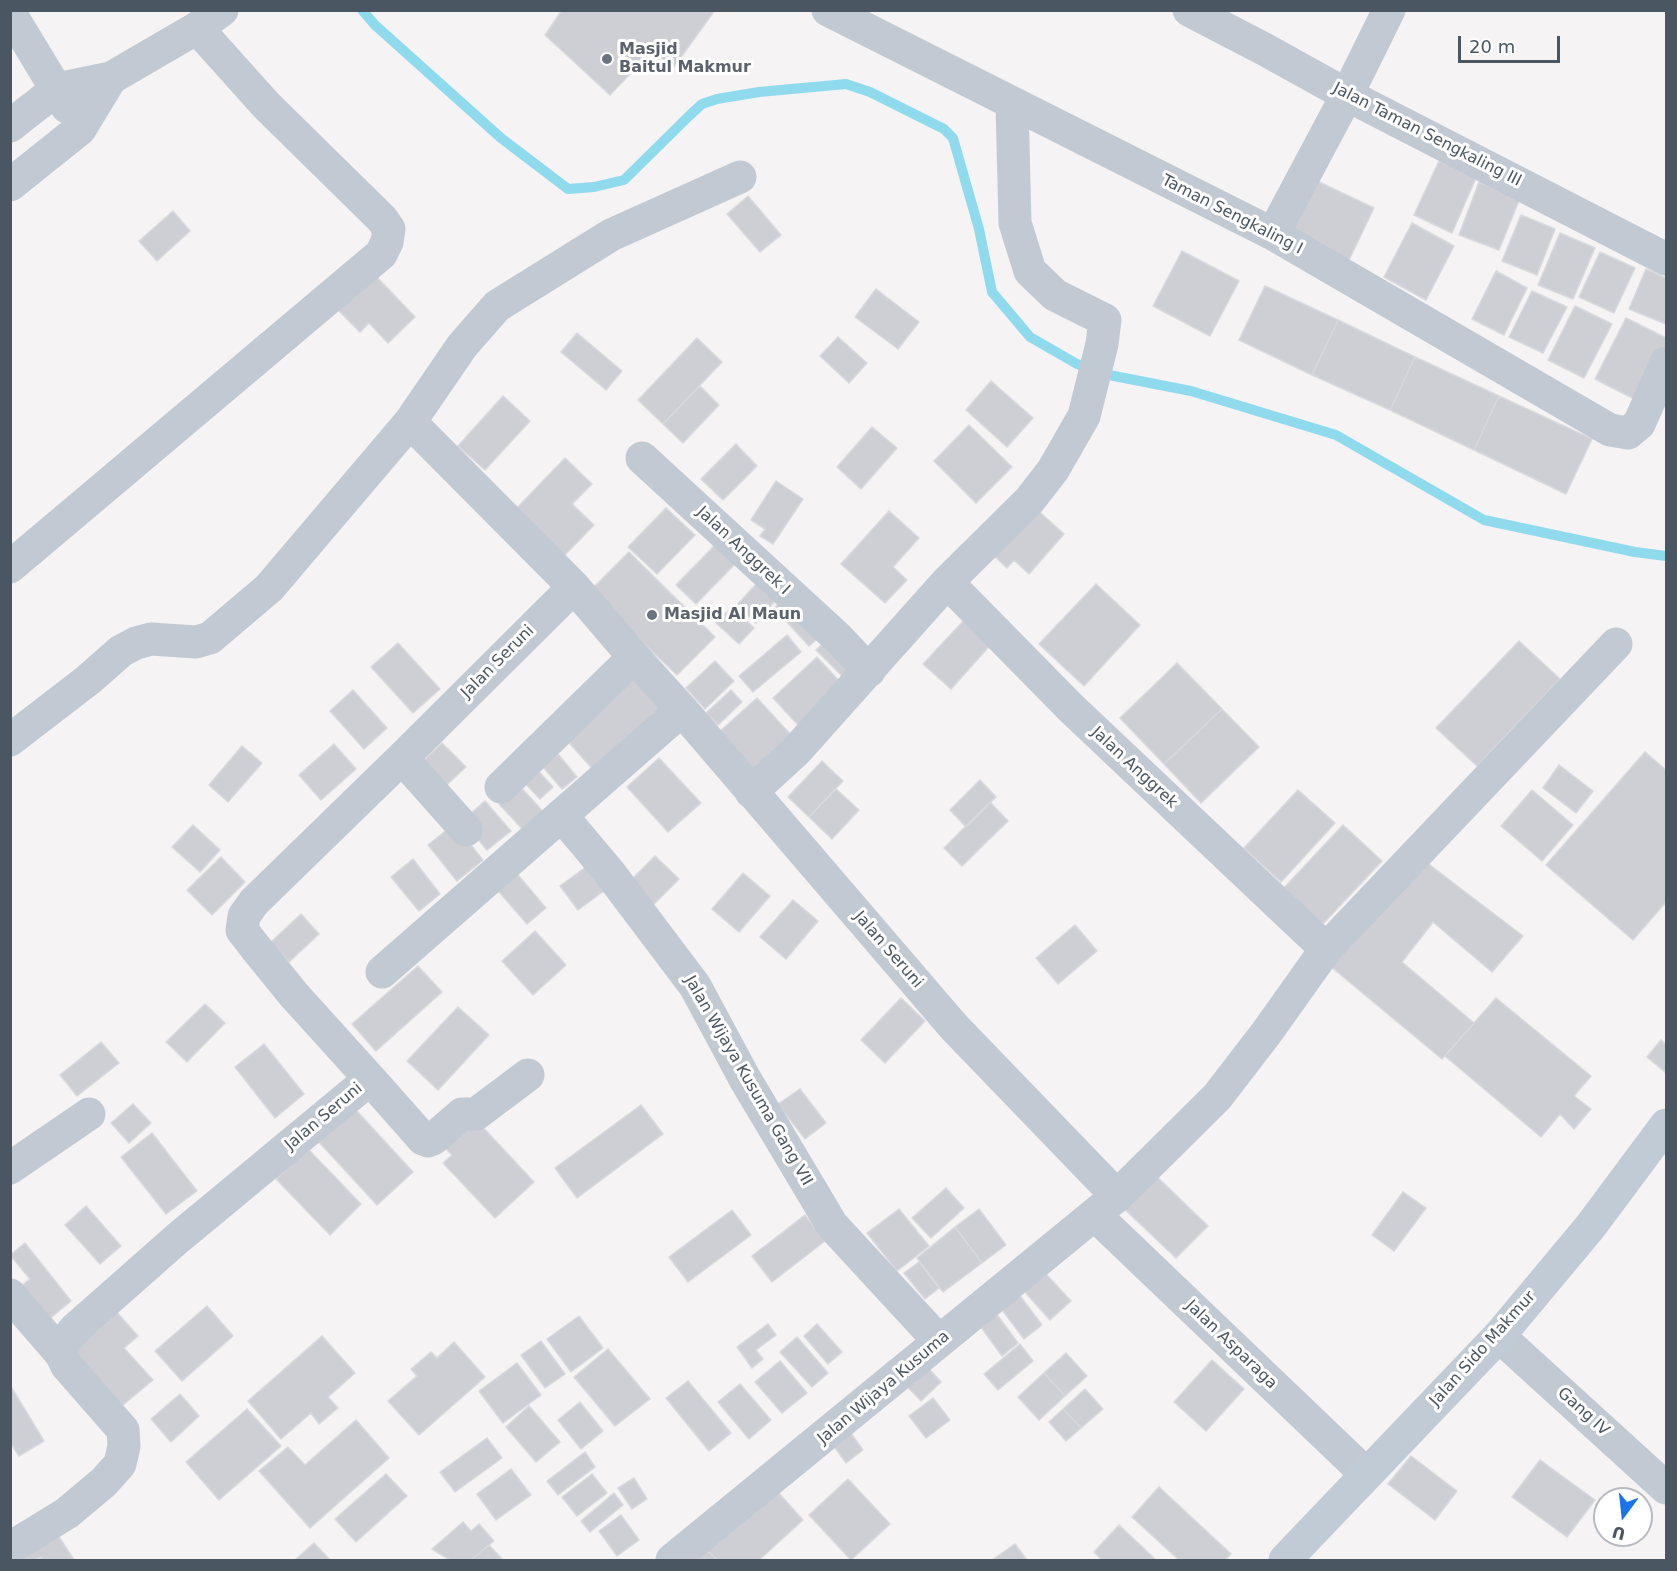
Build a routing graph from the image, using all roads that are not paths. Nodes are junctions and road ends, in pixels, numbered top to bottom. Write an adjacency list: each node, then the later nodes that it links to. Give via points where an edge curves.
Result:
1 (828, 10): 9 (street, Taman Sengkaling I)
2 (1189, 10): 8 (street, Jalan Taman Sengkaling III)
3 (1389, 10): 8 (street)
4 (10, 13): 7 (street)
5 (210, 19): 6 (street); 19 (street, via 266,105 382,219 389,229 387,242 381,254)
6 (111, 78): 7 (street); 11 (street)
7 (57, 89): 10 (street); 11 (street)
8 (1347, 95): 14 (street); 15 (street, Jalan Taman Sengkaling III)
9 (1012, 104): 14 (street, Taman Sengkaling I); 20 (street, via 1015,223 1030,271 1055,295 1105,320 1102,344 1084,416 1053,470 1029,501)
10 (10, 126)
11 (80, 129): 13 (street)
12 (740, 177): 17 (street, via 611,235 497,306 462,346)
13 (10, 185)
14 (1273, 234): 16 (street, Taman Sengkaling I, via 1610,430 1628,433 1639,424)
15 (1666, 259)
16 (1666, 363)
17 (410, 422): 21 (street, Jalan Seruni); 26 (street, via 268,588 210,638 196,642 151,639 136,643)
18 (642, 458): 24 (street, Jalan Anggrek I)
19 (10, 567)
20 (947, 582): 24 (street); 32 (street, Jalan Anggrek, via 1071,708)
21 (573, 587): 23 (street, Jalan Seruni); 27 (street, Jalan Seruni)
22 (1616, 644): 32 (street, Jalan Wijaya Kusuma)
23 (634, 657): 25 (street, Jalan Seruni); 28 (street)
24 (869, 671): 29 (street, via 796,751)
25 (682, 710): 29 (street, Jalan Seruni); 30 (street)
26 (10, 740)
27 (402, 758): 31 (street); 35 (street, Jalan Seruni, via 254,902 244,916 242,930 294,995)
28 (501, 788)
29 (751, 792): 39 (street, Jalan Seruni)
30 (562, 816): 33 (street); 42 (street, Jalan Wijaya Kusuma Gang VII, via 695,986 832,1225)
31 (466, 830)
32 (1326, 949): 39 (street, Jalan Wijaya Kusuma, via 1217,1097)
33 (382, 972)
34 (528, 1075): 35 (street, via 476,1114 462,1114 428,1141)
35 (370, 1078): 43 (street, Jalan Seruni, via 76,1328 65,1341)
36 (89, 1114): 38 (street)
37 (1666, 1125): 41 (main road, Jalan Sido Makmur, via 1590,1227)
38 (10, 1168)
39 (1106, 1206): 42 (street, Jalan Wijaya Kusuma); 44 (street, Jalan Asparaga)
40 (10, 1295): 43 (street)
41 (1499, 1336): 44 (main road, Jalan Sido Makmur); 45 (street, Gang IV)
42 (939, 1341): 48 (street, Jalan Wijaya Kusuma)
43 (61, 1354): 46 (street, via 78,1380 123,1430 120,1464 67,1513)
44 (1366, 1474): 47 (main road, Jalan Sido Makmur)
45 (1666, 1488)
46 (10, 1548)
47 (1291, 1559)
48 (672, 1560)

